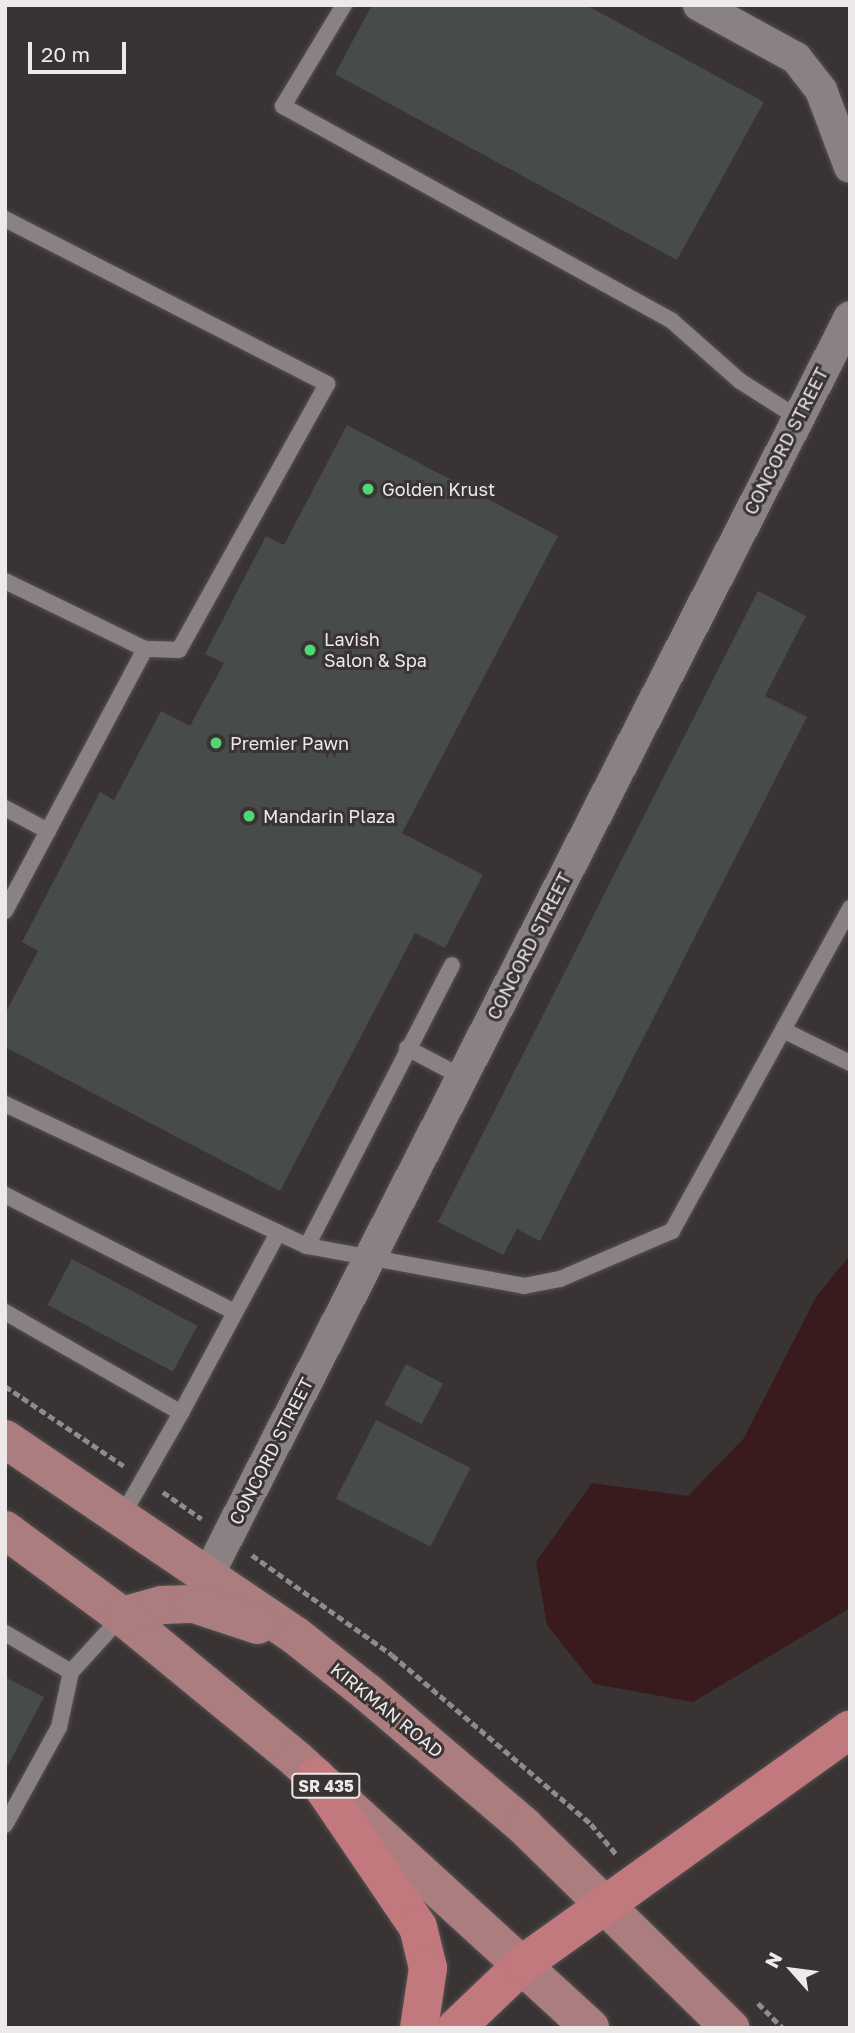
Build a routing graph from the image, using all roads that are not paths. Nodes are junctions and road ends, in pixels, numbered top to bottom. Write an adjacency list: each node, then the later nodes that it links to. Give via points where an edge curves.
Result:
1 (344, 5): 8 (lane, via 283,106 672,321 740,381)
2 (699, 5): 3 (street, via 796,58)
3 (845, 129): 4 (street)
4 (850, 167)
5 (5, 219): 10 (lane, via 327,384 179,650)
6 (850, 317): 7 (street, CONCORD STREET)
7 (842, 351): 8 (street, CONCORD STREET)
8 (798, 418): 19 (street, CONCORD STREET)
9 (5, 581): 10 (lane)
10 (145, 649): 12 (lane)
11 (5, 808): 12 (lane)
12 (48, 831): 14 (lane)
13 (850, 908): 16 (lane)
14 (5, 911)
15 (452, 965): 17 (lane)
16 (783, 1030): 18 (lane); 24 (lane, via 672,1231 560,1279 524,1286)
17 (407, 1048): 19 (lane); 23 (lane)
18 (850, 1063)
19 (462, 1077): 24 (street, CONCORD STREET)
20 (5, 1104): 22 (lane)
21 (5, 1195): 26 (lane)
22 (277, 1235): 23 (lane); 26 (lane)
23 (307, 1247): 24 (lane)
24 (369, 1258): 31 (street, CONCORD STREET)
25 (5, 1312): 27 (lane)
26 (235, 1312): 27 (lane)
27 (181, 1413): 29 (lane)
28 (5, 1439): 29 (main road, KIRKMAN ROAD)
29 (122, 1516): 31 (main road, KIRKMAN ROAD)
30 (5, 1530): 32 (main road, SR 435)
31 (208, 1575): 34 (main road, KIRKMAN ROAD)
32 (122, 1616): 34 (main road, via 162,1605 194,1604); 35 (lane); 37 (main road, SR 435)
33 (5, 1633): 35 (lane)
34 (296, 1636): 39 (main road, KIRKMAN ROAD, via 435,1748)
35 (71, 1672): 38 (lane, via 59,1727)
36 (850, 1730): 39 (highway)
37 (316, 1777): 40 (main road, SR 435); 41 (highway, via 418,1927 428,1968)
38 (5, 1825)
39 (606, 1904): 40 (highway); 44 (main road, KIRKMAN ROAD)
40 (524, 1963): 42 (highway); 43 (main road, SR 435)
41 (419, 2028)
42 (456, 2028)
43 (590, 2028)
44 (730, 2028)

